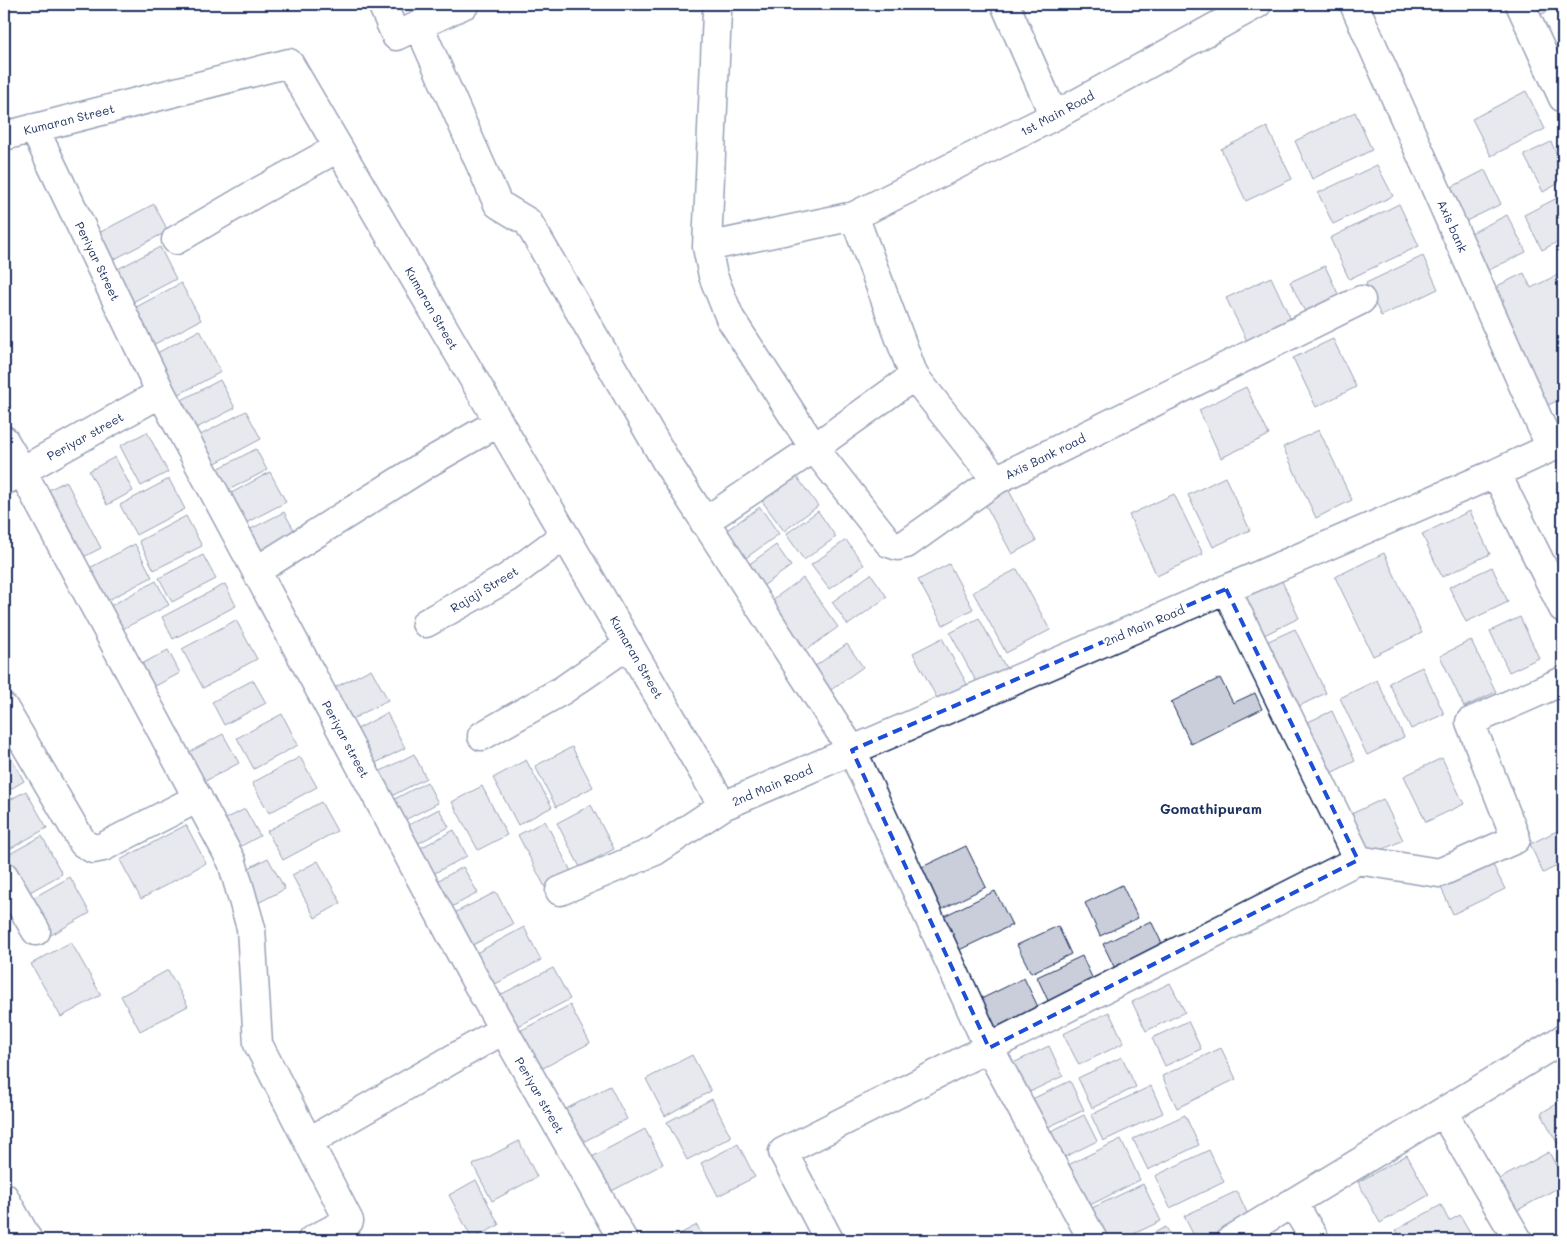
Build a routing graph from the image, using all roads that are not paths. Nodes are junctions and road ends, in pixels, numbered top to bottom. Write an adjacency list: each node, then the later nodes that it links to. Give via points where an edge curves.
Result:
1 (382, 4): 8 (street, via 396,36)
2 (465, 4): 8 (street)
3 (1005, 4): 10 (street)
4 (1257, 4): 10 (street, 1st Main Road)
5 (1354, 4): 22 (street, Axis bank)
6 (1520, 4): 9 (street)
7 (717, 12): 16 (street)
8 (419, 26): 27 (street, via 498,204 528,222)
9 (1563, 98)
10 (1054, 116): 14 (street, 1st Main Road)
11 (34, 128): 12 (street, Kumaran Street); 13 (street, Kumaran Street, via 289,63); 19 (street, Periyar Street)
12 (4, 136)
13 (338, 148): 15 (street); 20 (street, Kumaran Street)
14 (854, 216): 16 (street, 1st Main Road); 18 (street, Axis Bank road)
15 (176, 240)
16 (707, 247): 23 (street, via 713,276 730,318)
17 (1361, 300): 26 (street, Axis Bank road)
18 (914, 376): 23 (street); 26 (street, Axis Bank road)
19 (161, 393): 25 (street, Periyar street); 29 (street, Periyar street)
20 (499, 422): 28 (street, Kumaran Street); 29 (street, via 428,462)
21 (4, 440): 25 (street)
22 (1557, 445): 24 (street, 2nd Main Road)
23 (814, 448): 26 (street, via 889,543 898,546 906,544); 27 (street)
24 (1496, 473): 30 (street, 2nd Main Road); 31 (street)
25 (13, 476): 38 (street)
26 (996, 480)
27 (704, 522): 37 (street)
28 (565, 536): 32 (street, Rajaji Street, via 507,578); 33 (street, Kumaran Street)
29 (256, 571): 44 (street, Periyar street)
30 (1226, 590): 37 (street, 2nd Main Road); 40 (street)
31 (1563, 608)
32 (426, 623)
33 (629, 644): 36 (street, via 564,690); 39 (street, Kumaran Street)
34 (1563, 681): 40 (street, via 1470,722 1516,839 1440,873)
35 (4, 708): 38 (street, via 83,843 93,849 103,847)
36 (482, 736)
37 (852, 750): 39 (street, 2nd Main Road); 46 (street)
38 (198, 798): 48 (street, via 232,862 251,928 258,1044)
39 (724, 806): 42 (street, 2nd Main Road, via 655,851)
40 (1358, 860): 46 (street)
41 (4, 876): 43 (street)
42 (560, 891)
43 (36, 932)
44 (503, 1030): 48 (street); 53 (street, Periyar street)
45 (1563, 1039): 47 (street)
46 (989, 1048): 54 (street, via 783,1152); 55 (street)
47 (1443, 1112): 50 (street); 58 (street)
48 (308, 1142): 52 (street, via 349,1221)
49 (4, 1197): 51 (street)
50 (1293, 1203): 56 (street); 57 (street)
51 (28, 1240)
52 (312, 1240)
53 (623, 1240)
54 (829, 1240)
55 (1093, 1240)
56 (1231, 1240)
57 (1315, 1240)
58 (1518, 1240)

